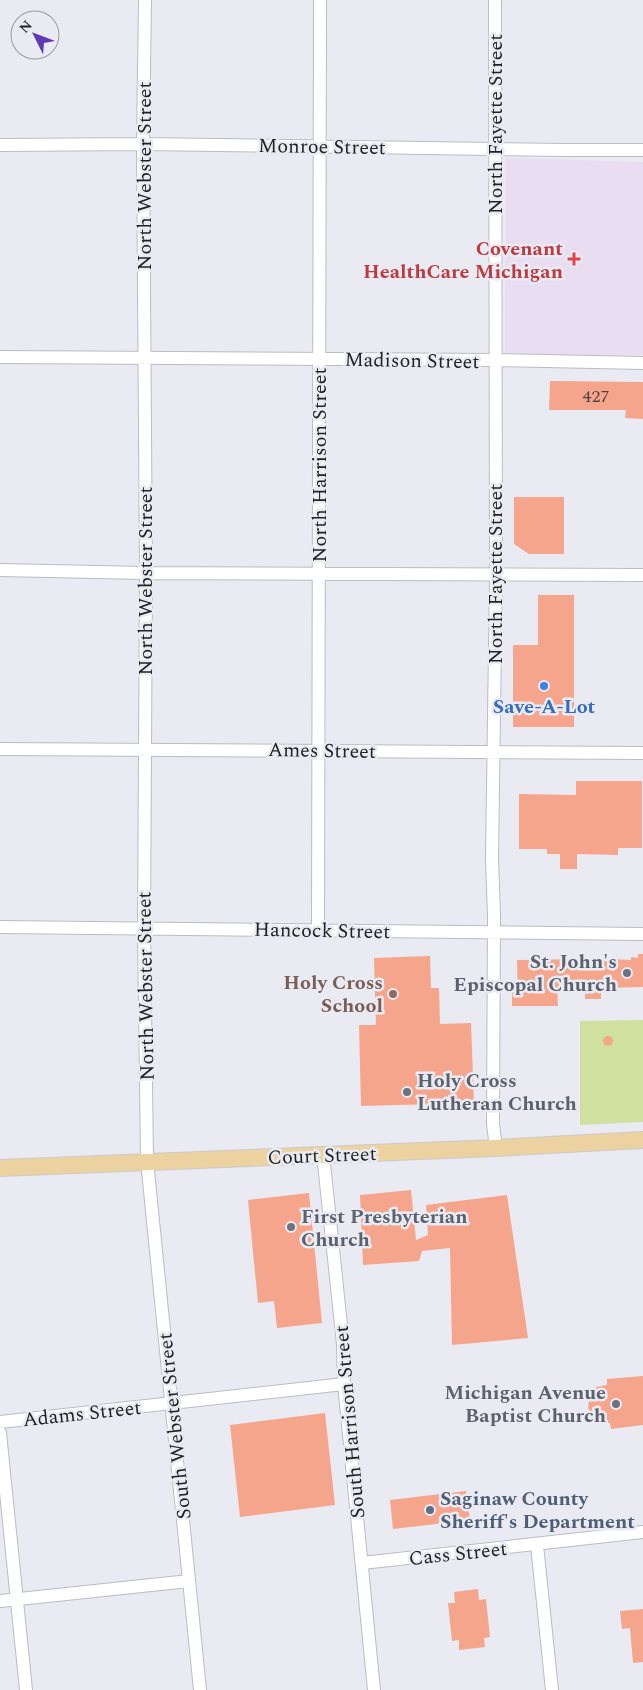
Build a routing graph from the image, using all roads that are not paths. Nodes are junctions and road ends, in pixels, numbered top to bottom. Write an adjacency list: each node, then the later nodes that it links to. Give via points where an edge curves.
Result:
1 (145, 0): 5 (street, North Webster Street)
2 (320, 0): 6 (street, North Harrison Street)
3 (495, 0): 7 (street, North Fayette Street)
4 (0, 144): 5 (street, Monroe Street)
5 (143, 144): 6 (street, Monroe Street); 10 (street, North Webster Street)
6 (319, 147): 7 (street, Monroe Street); 11 (street, North Harrison Street)
7 (496, 149): 8 (street, Monroe Street); 12 (street, North Fayette Street)
8 (643, 150)
9 (0, 357): 10 (street, Madison Street)
10 (144, 357): 11 (street, Madison Street); 15 (street, North Webster Street)
11 (319, 359): 12 (street, Madison Street); 16 (street, North Harrison Street)
12 (495, 360): 13 (street, Madison Street); 17 (street, North Fayette Street)
13 (643, 363)
14 (0, 570): 15 (street)
15 (146, 573): 16 (street); 20 (street, North Webster Street)
16 (320, 573): 17 (street); 21 (street, North Harrison Street)
17 (496, 574): 18 (street); 22 (street, North Fayette Street)
18 (643, 575)
19 (0, 748): 20 (street, Ames Street)
20 (144, 749): 21 (street, Ames Street); 25 (street, North Webster Street)
21 (319, 750): 22 (street, Ames Street); 26 (street, North Harrison Street)
22 (493, 752): 23 (street, Ames Street); 27 (street, North Fayette Street)
23 (643, 753)
24 (0, 927): 25 (street, Hancock Street)
25 (144, 928): 26 (street, Hancock Street); 32 (street, North Webster Street)
26 (318, 931): 27 (street, Hancock Street)
27 (493, 932): 28 (street, Hancock Street); 30 (street, North Fayette Street, via 493,1124)
28 (643, 934)
29 (643, 1140): 30 (main road, Court Street)
30 (496, 1148): 31 (main road, Court Street)
31 (323, 1154): 32 (main road, Court Street); 34 (street, South Harrison Street, via 343,1344)
32 (147, 1161): 33 (main road, Court Street); 35 (street, South Webster Street)
33 (0, 1168)
34 (344, 1384): 35 (street, Adams Street); 40 (street, South Harrison Street)
35 (172, 1403): 36 (street, Adams Street); 41 (street, South Webster Street)
36 (0, 1422)
37 (0, 1433): 42 (street)
38 (643, 1532): 39 (street, Cass Street)
39 (537, 1545): 40 (street, Cass Street); 47 (street)
40 (362, 1563): 46 (street, South Harrison Street)
41 (189, 1581): 42 (street); 45 (street, South Webster Street)
42 (17, 1599): 43 (street); 44 (street)
43 (0, 1600)
44 (26, 1690)
45 (200, 1690)
46 (374, 1690)
47 (552, 1690)

